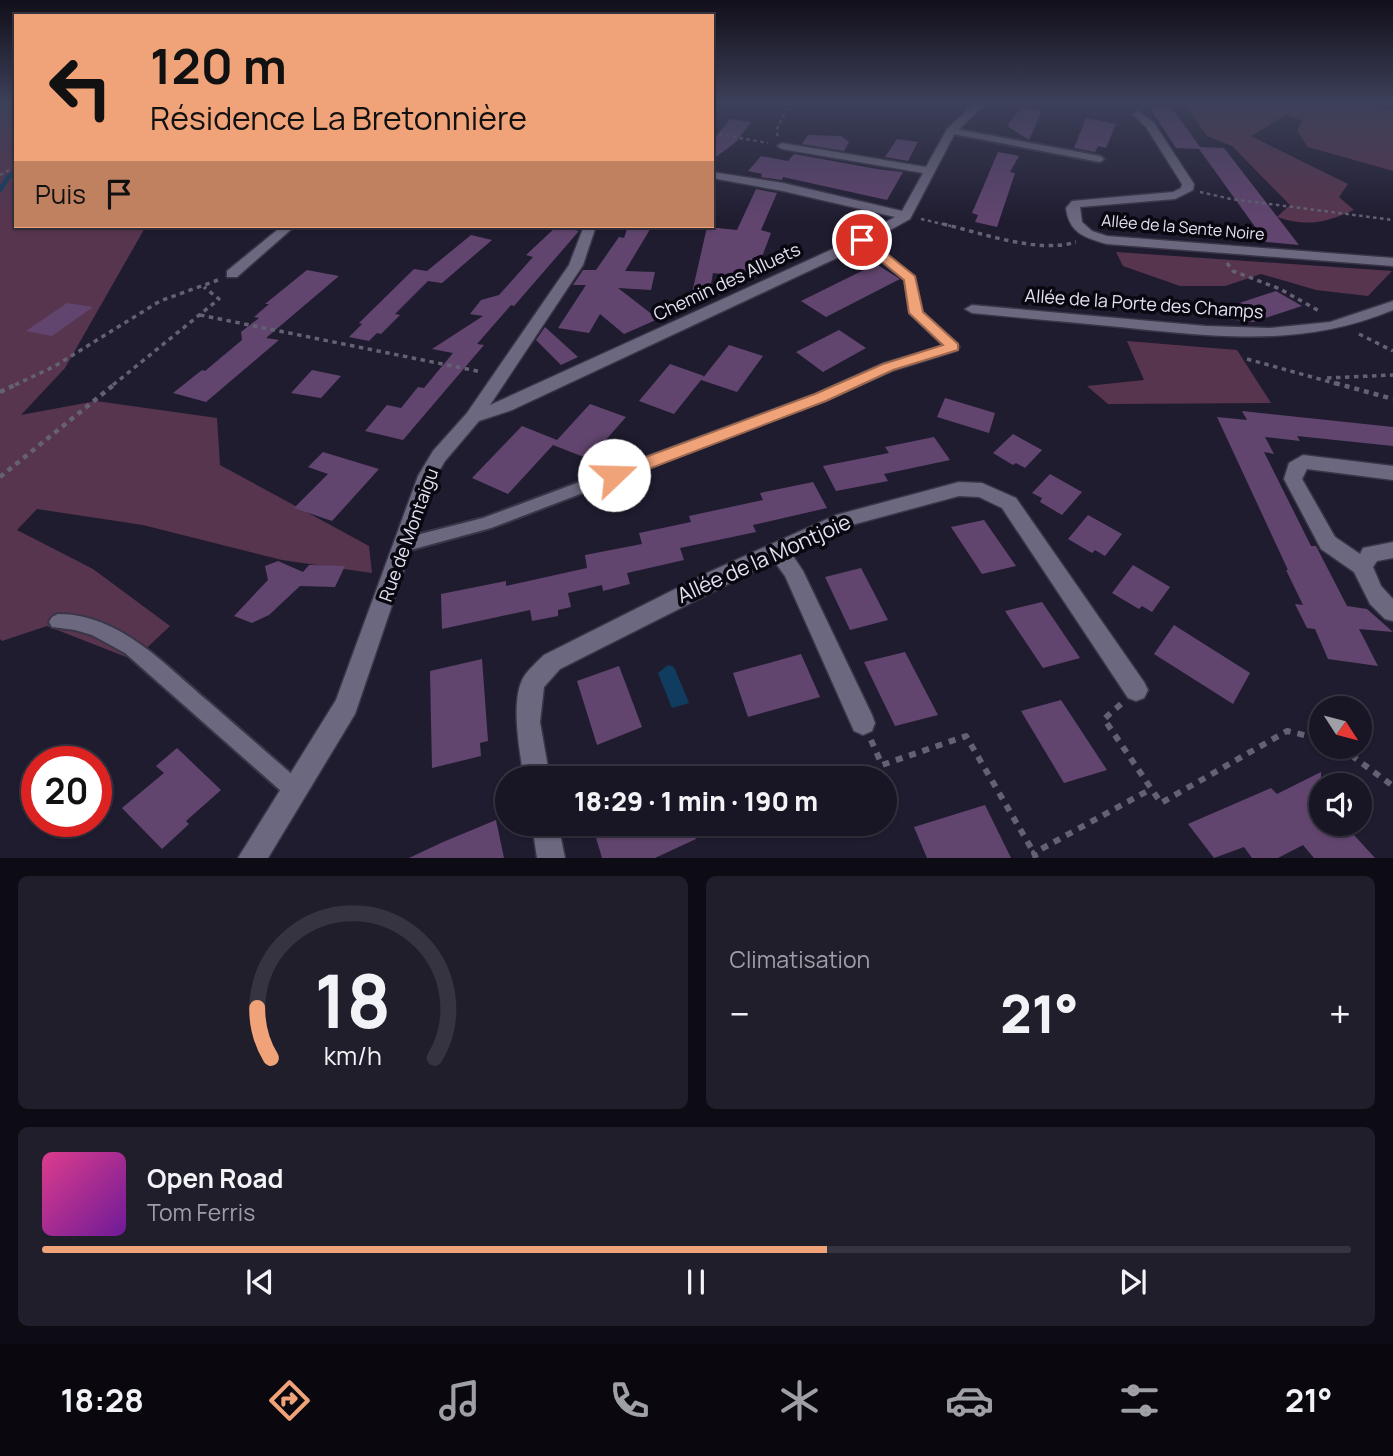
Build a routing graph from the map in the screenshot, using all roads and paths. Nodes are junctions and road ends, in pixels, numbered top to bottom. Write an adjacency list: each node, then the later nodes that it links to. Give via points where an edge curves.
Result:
1 (761, 142): 6 (path)
2 (780, 142): 6 (path)
3 (945, 142): 8 (street)
4 (1010, 142): 7 (lane)
5 (1161, 142): 10 (street, via 1188,184)
6 (782, 146): 8 (street)
7 (1100, 159)
8 (929, 172): 11 (street)
9 (714, 175): 11 (street, via 792,188)
10 (1187, 190): 12 (path); 15 (street, Allée de la Sente Noire, via 1076,204 1072,208 1076,228)
11 (906, 216): 15 (path, via 1060,247); 16 (street, Chemin des Alluets)
12 (1393, 220)
13 (287, 228): 19 (street)
14 (589, 228): 28 (street, Rue de Montaigu, via 576,265)
15 (1091, 236): 17 (street, Allée de la Sente Noire)
16 (862, 240): 32 (street, Chemin des Alluets); 35 (lane, via 910,279 916,313 953,347 888,367 821,397 485,524)
17 (1217, 248): 18 (street, Allée de la Sente Noire); 24 (path, via 1233,271 1280,289)
18 (1393, 262)
19 (232, 274): 20 (path)
20 (204, 286): 23 (path, via 219,299); 30 (path, via 160,301 55,366)
21 (1393, 304): 24 (street, Allée de la Porte des Champs)
22 (972, 309): 24 (street, Allée de la Porte des Champs, via 1231,333)
23 (200, 315): 28 (path); 34 (path)
24 (1342, 325): 25 (path)
25 (1393, 351)
26 (1247, 359): 29 (path)
27 (1393, 375): 29 (path)
28 (500, 376): 32 (street, Rue de Montaigu)
29 (1319, 379): 31 (path)
30 (0, 392)
31 (1393, 399)
32 (473, 417): 35 (street, Rue de Montaigu, via 427,476)
33 (1393, 472): 38 (street, via 1303,462 1296,468 1293,479 1328,543)
34 (0, 477)
35 (404, 545): 48 (street, Rue de Montaigu, via 346,706)
36 (778, 550): 41 (street, Allée de la Montjoie, via 844,520 959,489 982,490 1009,503); 42 (street, via 793,571); 45 (street, Allée de la Montjoie, via 552,662 533,683 528,722)
37 (1393, 550): 38 (street, via 1370,554)
38 (1363, 567): 39 (street, via 1368,585)
39 (1393, 611)
40 (58, 622): 48 (lane, via 96,628 131,647)
41 (1136, 690): 47 (path, via 1104,719)
42 (863, 723): 50 (path, via 882,765 966,736)
43 (1309, 736): 47 (path, via 1287,731 1161,803)
44 (1358, 760): 46 (path)
45 (535, 766)
46 (1393, 786)
47 (1151, 789): 50 (path)
48 (296, 791): 51 (street, Rue de Montaigu)
49 (546, 836): 52 (street)
50 (1035, 855)
51 (252, 858)
52 (551, 858)

